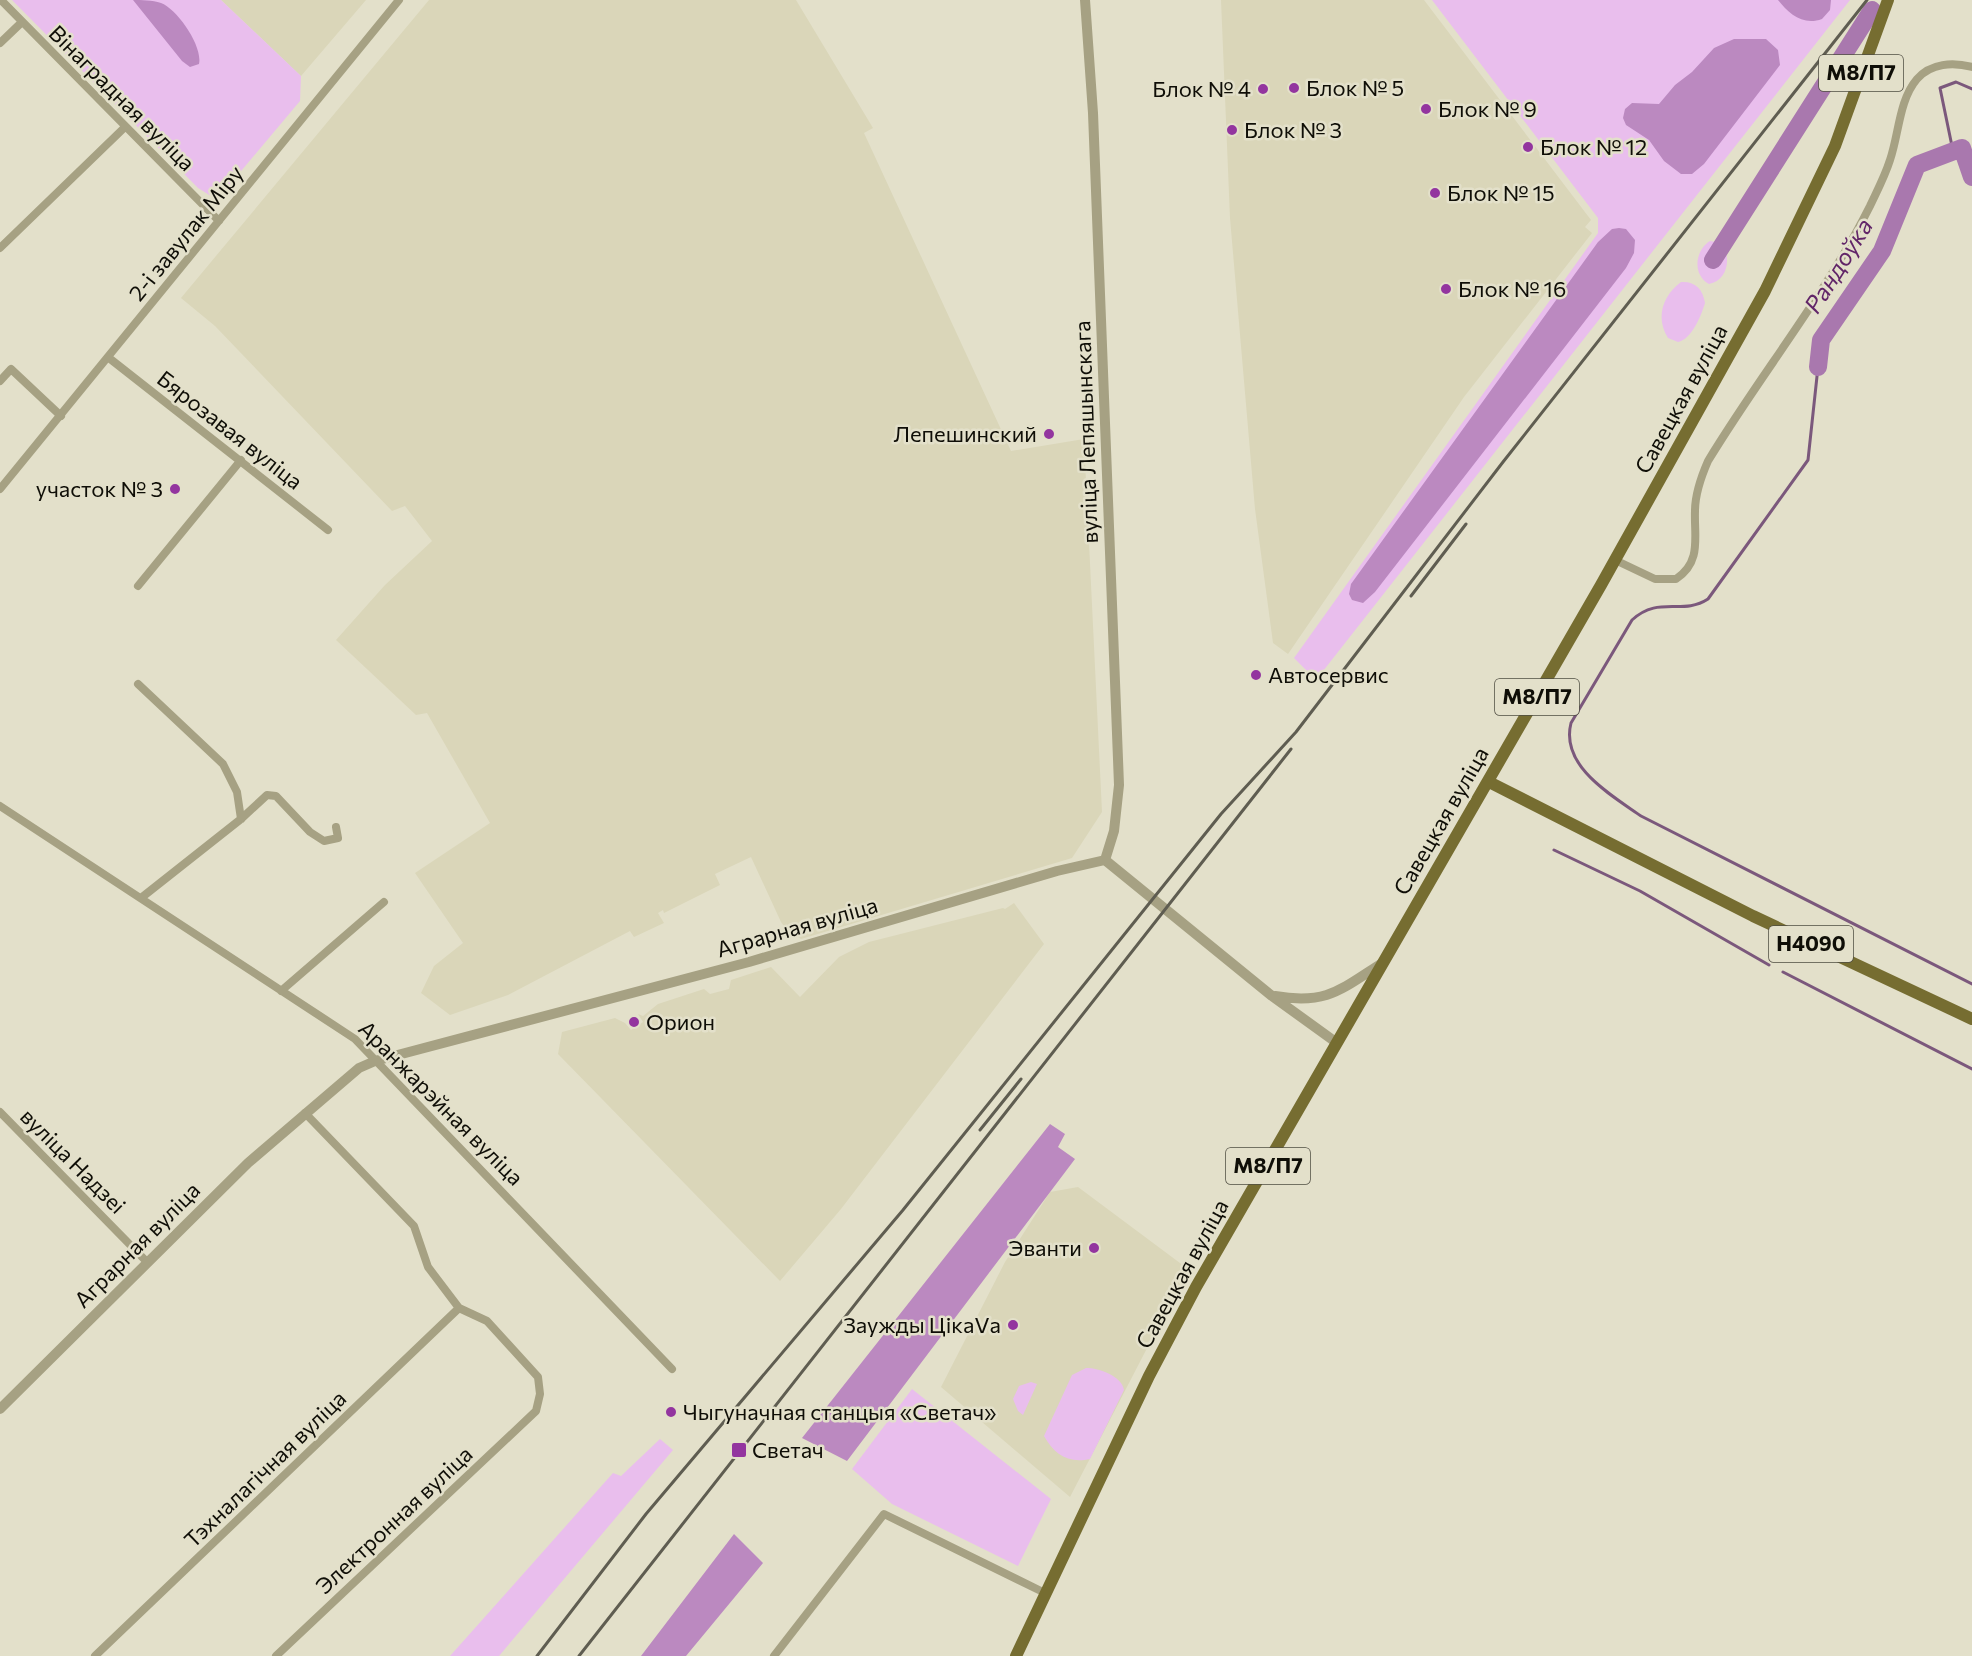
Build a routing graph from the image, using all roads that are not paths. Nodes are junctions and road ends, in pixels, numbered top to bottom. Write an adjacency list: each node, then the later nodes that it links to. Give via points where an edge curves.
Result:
1 (1, 0): 5 (street, Вінаградная вуліца)
2 (399, 0): 9 (street, 2-і завулак Міру)
3 (1085, 0): 24 (street, вуліца Лепяшынскага, via 1093,113 1119,785 1114,831)
4 (1887, 0): 17 (main road, Савецкая вуліца / М8/П7, via 1835,146 1770,282)
5 (22, 22): 6 (street); 8 (street, Вінаградная вуліца)
6 (0, 43)
7 (1972, 68): 17 (street, via 1958,64 1926,71 1910,90 1891,159 1868,209 1708,461 1698,485 1697,543 1690,566 1676,579 1655,579)
8 (125, 127): 9 (street, Вінаградная вуліца); 10 (street)
9 (219, 221): 11 (street, 2-і завулак Міру)
10 (0, 248)
11 (108, 358): 13 (street, 2-і завулак Міру); 14 (street, Бярозавая вуліца)
12 (0, 381): 13 (street, via 11,369)
13 (61, 416): 15 (street, 2-і завулак Міру)
14 (241, 460): 16 (street, Бярозавая вуліца); 18 (street)
15 (0, 489)
16 (328, 530)
17 (1614, 560): 20 (main road, Савецкая вуліца / М8/П7)
18 (138, 586)
19 (138, 684): 22 (street, via 223,764 237,792)
20 (1489, 782): 27 (main road, Савецкая вуліца / М8/П7); 30 (main road, Н4090, via 1753,916)
21 (0, 806): 25 (street, Аранжарэйная вуліца)
22 (241, 819): 23 (street, via 267,795 276,796 310,832 324,841 338,838); 25 (street)
23 (336, 827)
24 (1105, 860): 29 (street); 32 (street, Аграрная вуліца, via 598,1003)
25 (141, 898): 28 (street, Аранжарэйная вуліца)
26 (384, 902): 28 (street)
27 (1384, 962): 29 (street, via 1321,999 1302,1001); 31 (main road, Савецкая вуліца / М8/П7)
28 (281, 991): 32 (street, Аранжарэйная вуліца, via 355,1039)
29 (1272, 996): 31 (street)
30 (1972, 1019)
31 (1337, 1043): 39 (main road, Савецкая вуліца / М8/П7, via 1154,1366)
32 (375, 1060): 34 (street, Аграрная вуліца, via 341,1081); 37 (street, Аранжарэйная вуліца)
33 (0, 1113): 35 (street, вуліца Надзеі)
34 (305, 1113): 35 (street, Аграрная вуліца); 36 (street, via 414,1226 428,1267)
35 (146, 1261): 38 (street, Аграрная вуліца)
36 (459, 1308): 40 (street, Тэхналагічная вуліца); 41 (street, Электронная вуліца, via 487,1320 538,1377 536,1411)
37 (672, 1369)
38 (0, 1409)
39 (1045, 1593): 42 (street, via 884,1514); 43 (main road, Савецкая вуліца / М8/П7)
40 (95, 1656)
41 (276, 1656)
42 (774, 1656)
43 (1016, 1656)

